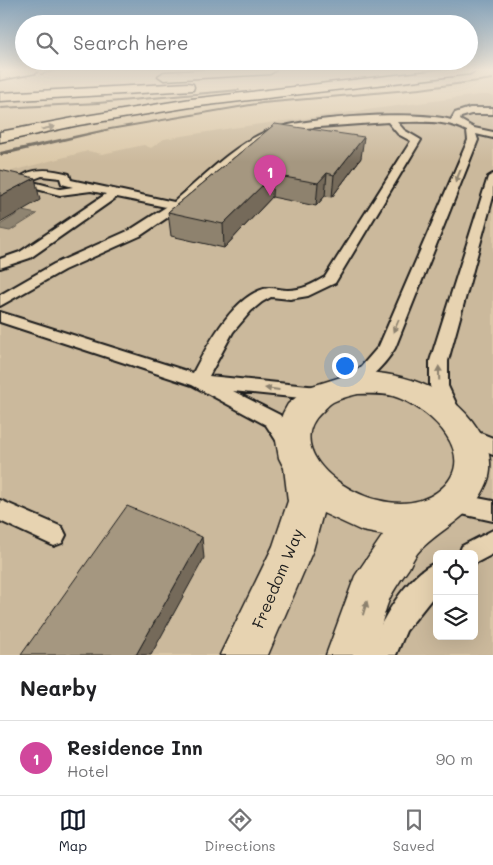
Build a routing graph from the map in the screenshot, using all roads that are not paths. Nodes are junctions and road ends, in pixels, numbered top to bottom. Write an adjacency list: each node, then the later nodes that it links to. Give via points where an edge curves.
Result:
1 (207, 101): 6 (main road, one-way to 1)
2 (491, 110): 4 (lane, via 470,111)
3 (390, 118): 4 (lane); 11 (lane, via 328,122 269,134 243,150); 15 (lane, via 401,132 416,140 330,280 318,289 300,294 270,292 245,307 210,355)
4 (462, 123): 5 (lane); 16 (lane, one-way to 16, via 473,140 387,348 366,372)
5 (493, 135)
6 (0, 138)
7 (493, 177): 10 (lane)
8 (89, 188): 8 (lane, via 66,182 65,176 53,173 35,174 20,182 60,192); 9 (lane)
9 (115, 193): 11 (lane); 12 (lane, via 24,255)
10 (490, 194): 17 (lane, one-way to 10, via 439,386 438,361)
11 (176, 206): 13 (lane, via 135,233 59,266)
12 (0, 264)
13 (0, 302)
14 (0, 317): 15 (lane)
15 (198, 381): 16 (lane, one-way to 15); 18 (lane, via 272,420)
16 (329, 390): 17 (main road, via 358,383 398,387 437,405); 18 (main road, via 307,404 298,417 293,434)
17 (470, 434): 19 (main road, via 472,471 466,489)
18 (298, 460): 19 (main road, via 315,487 334,502 358,514 384,520 410,520); 26 (main road, Freedom Way, via 306,501 292,550)
19 (443, 509): 21 (lane); 27 (main road, one-way to 19, via 370,591 405,538)
20 (0, 510): 22 (lane)
21 (493, 511)
22 (54, 534)
23 (493, 541): 24 (lane)
24 (478, 550)
25 (433, 578): 28 (lane, via 409,603 386,641)
26 (244, 655)
27 (350, 655)
28 (382, 655)

